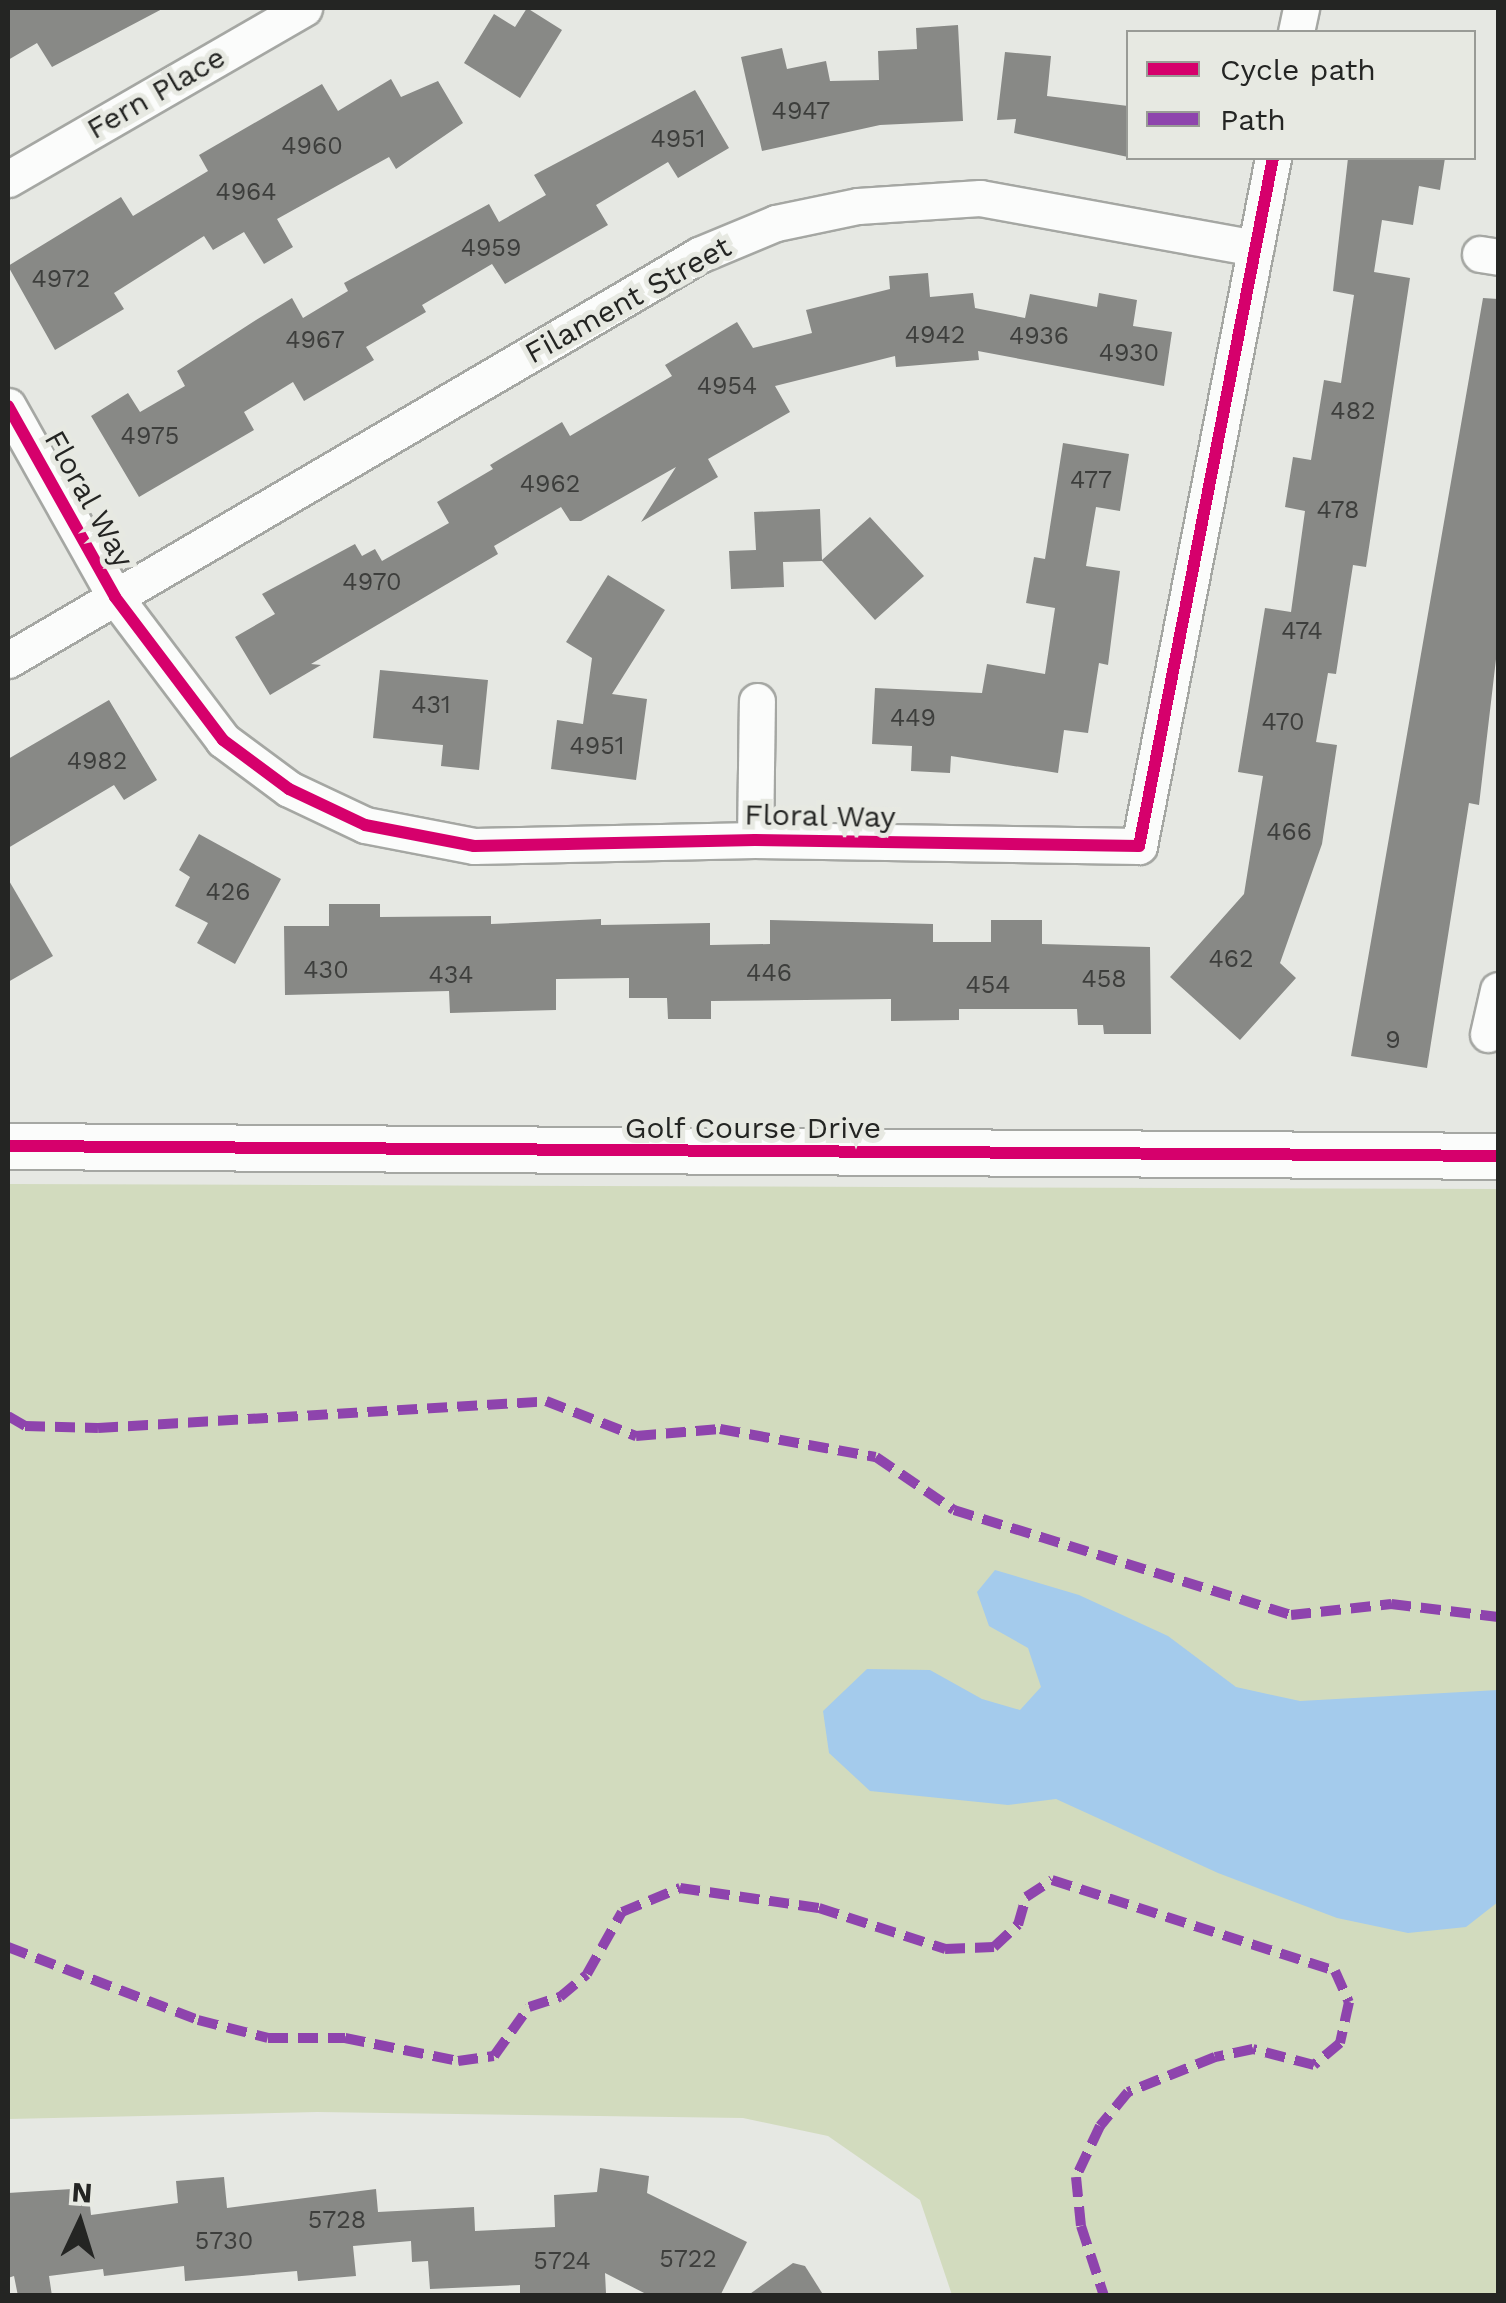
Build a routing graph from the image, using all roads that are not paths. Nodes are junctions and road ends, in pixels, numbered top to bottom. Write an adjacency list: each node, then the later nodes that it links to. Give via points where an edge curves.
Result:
1 (304, 8): 3 (street, Fern Place)
2 (1273, 160): 4 (street, Floral Way)
3 (8, 179)
4 (1256, 248): 6 (street, Filament Street, via 980,198 858,206 776,223 699,255); 9 (street, Floral Way, via 1139,846)
5 (8, 406): 6 (street, Floral Way)
6 (115, 597): 7 (street, Filament Street); 9 (street, Floral Way, via 223,740 289,789 365,824 474,846)
7 (8, 660)
8 (758, 701): 9 (street)
9 (756, 840)
10 (1498, 990): 11 (street)
11 (1488, 1034)
12 (8, 1146): 13 (street, Golf Course Drive)
13 (1498, 1156)

